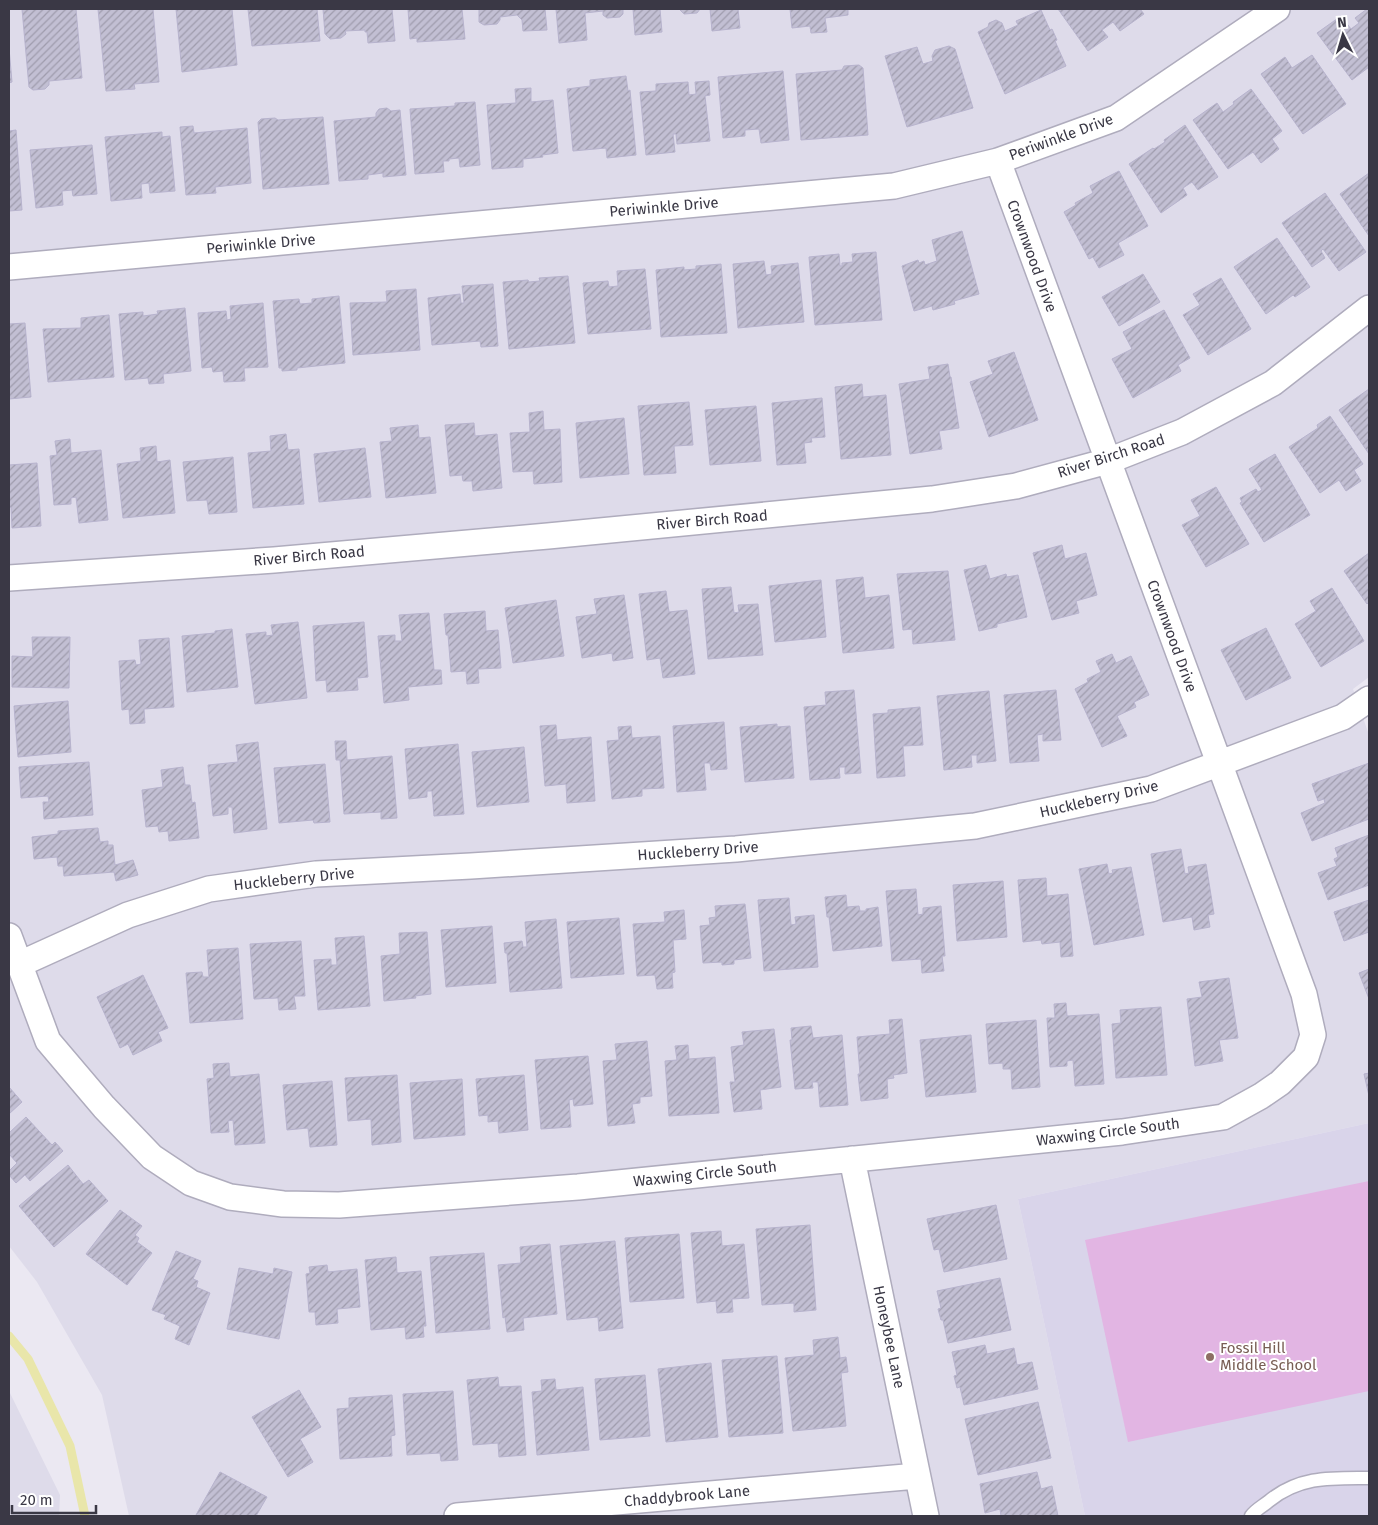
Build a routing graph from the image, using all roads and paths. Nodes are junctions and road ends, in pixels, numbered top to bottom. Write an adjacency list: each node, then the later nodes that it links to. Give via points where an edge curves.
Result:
1 (1276, 9): 2 (street, Periwinkle Drive, via 1116,118)
2 (998, 161): 3 (street, Periwinkle Drive, via 894,186); 5 (street, Crownwood Drive)
3 (9, 267)
4 (1369, 308): 5 (street, River Birch Road, via 1274,382 1182,432)
5 (1108, 460): 6 (street, River Birch Road, via 1016,486 932,499 274,560); 8 (street, Crownwood Drive)
6 (9, 578)
7 (1369, 699): 8 (street, Huckleberry Drive, via 1343,717)
8 (1219, 764): 10 (street, Huckleberry Drive, via 1151,789 975,826 736,849 316,874 209,889 128,915); 11 (street, Crownwood Drive, via 1304,994 1313,1035 1306,1057 1280,1083)
9 (9, 936): 10 (street, Waxwing Circle South)
10 (20, 964): 12 (street, Waxwing Circle South, via 48,1041 104,1107 152,1157 191,1183 230,1197 283,1204 339,1205 578,1187)
11 (1261, 1096): 12 (street, Waxwing Circle South, via 1223,1117 1122,1132)
12 (852, 1159): 13 (street, Honeybee Lane)
13 (917, 1476): 15 (street, Chaddybrook Lane); 16 (street, Honeybee Lane)
14 (1369, 1478): 17 (lane, via 1325,1478 1299,1483 1276,1495)
15 (457, 1516)
16 (926, 1516)
17 (1251, 1516)

